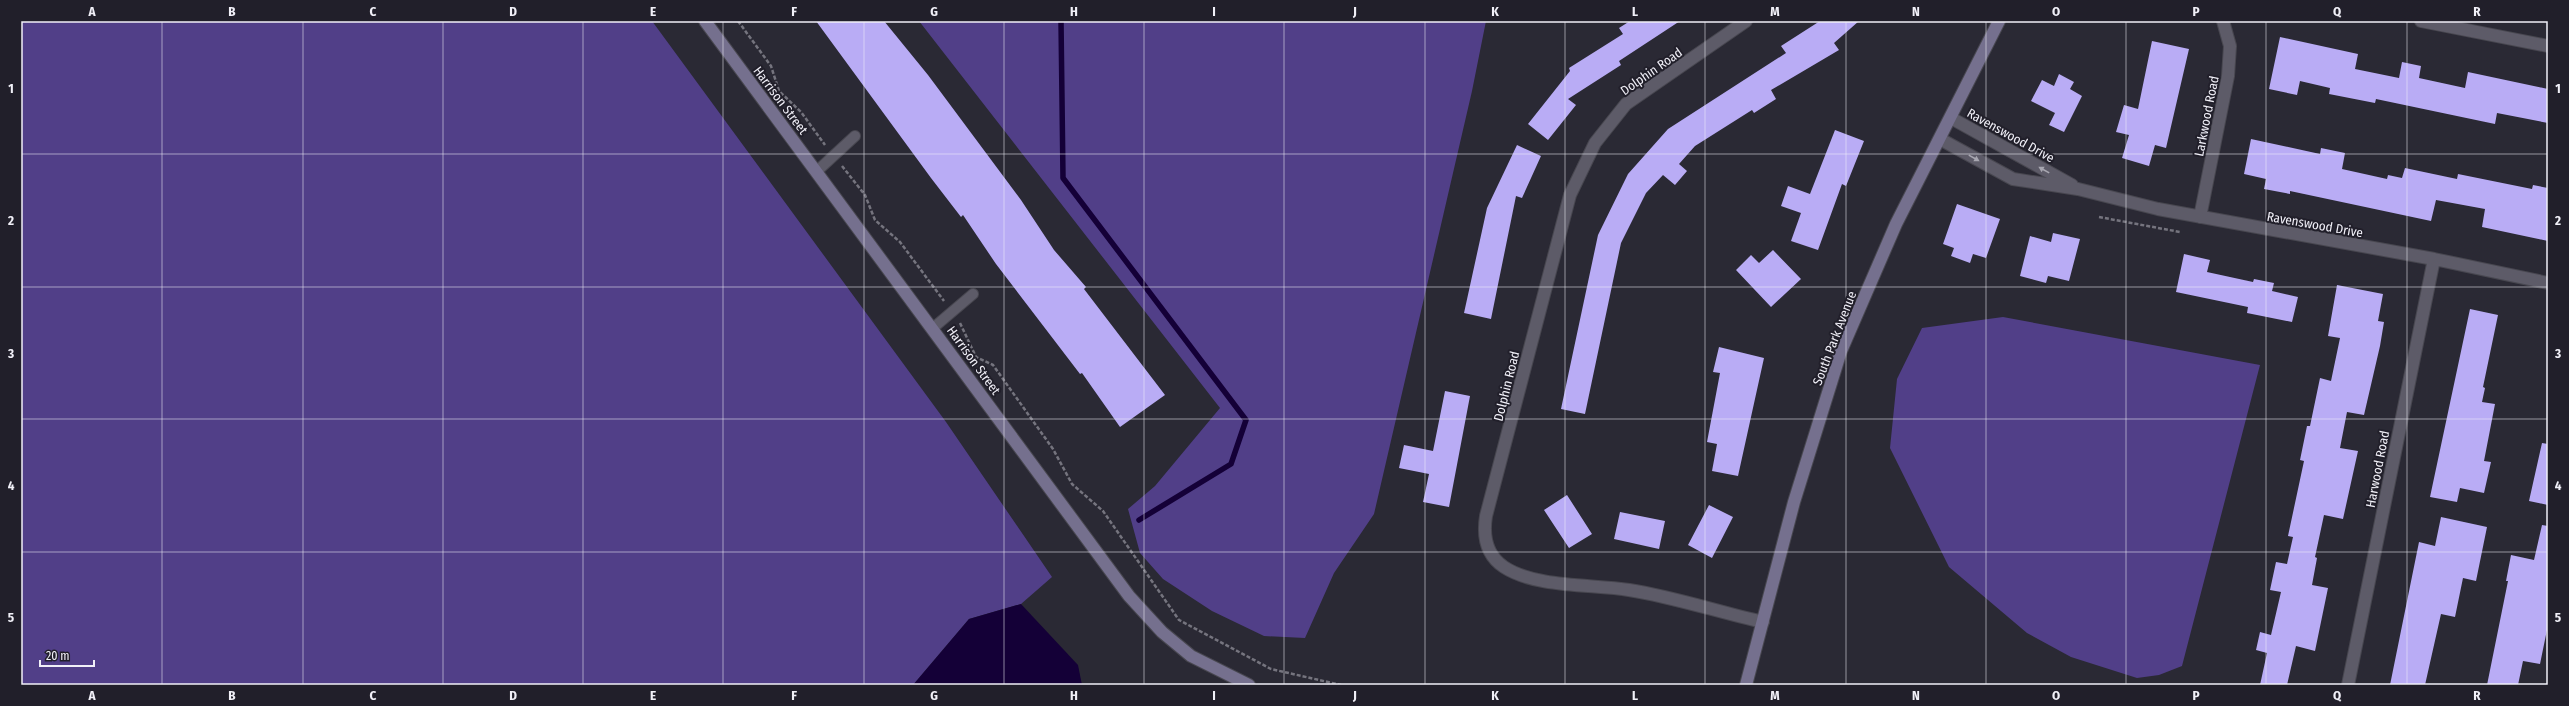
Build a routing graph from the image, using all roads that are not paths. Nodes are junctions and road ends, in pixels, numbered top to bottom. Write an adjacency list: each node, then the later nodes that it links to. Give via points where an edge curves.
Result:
1 (705, 21): 10 (street, Harrison Street)
2 (1746, 21): 17 (street, Dolphin Road, via 1626,104 1596,143 1570,195 1486,516 1484,536 1490,552 1500,563 1527,577 1629,590)
3 (1999, 21): 7 (street, South Park Avenue)
4 (2223, 21): 12 (street, Larkwood Road, via 2230,46 2228,76)
5 (2421, 21): 6 (street)
6 (2548, 46)
7 (1951, 118): 9 (street, South Park Avenue); 11 (street, Ravenswood Drive, one-way to 7)
8 (855, 136): 10 (lane)
9 (1940, 139): 11 (street, Ravenswood Drive, one-way to 11, via 2013,179); 17 (street, South Park Avenue, via 1896,224 1841,351 1794,502)
10 (816, 172): 16 (street, Harrison Street)
11 (2078, 189): 12 (street, Ravenswood Drive)
12 (2200, 217): 13 (street, Ravenswood Drive)
13 (2434, 259): 14 (street, Ravenswood Drive); 20 (street, Harwood Road)
14 (2548, 283)
15 (973, 294): 16 (lane)
16 (933, 328): 18 (street, Harrison Street, via 1134,601 1162,632 1191,656)
17 (1763, 622): 19 (street, South Park Avenue)
18 (1248, 685)
19 (1746, 685)
20 (2348, 685)

